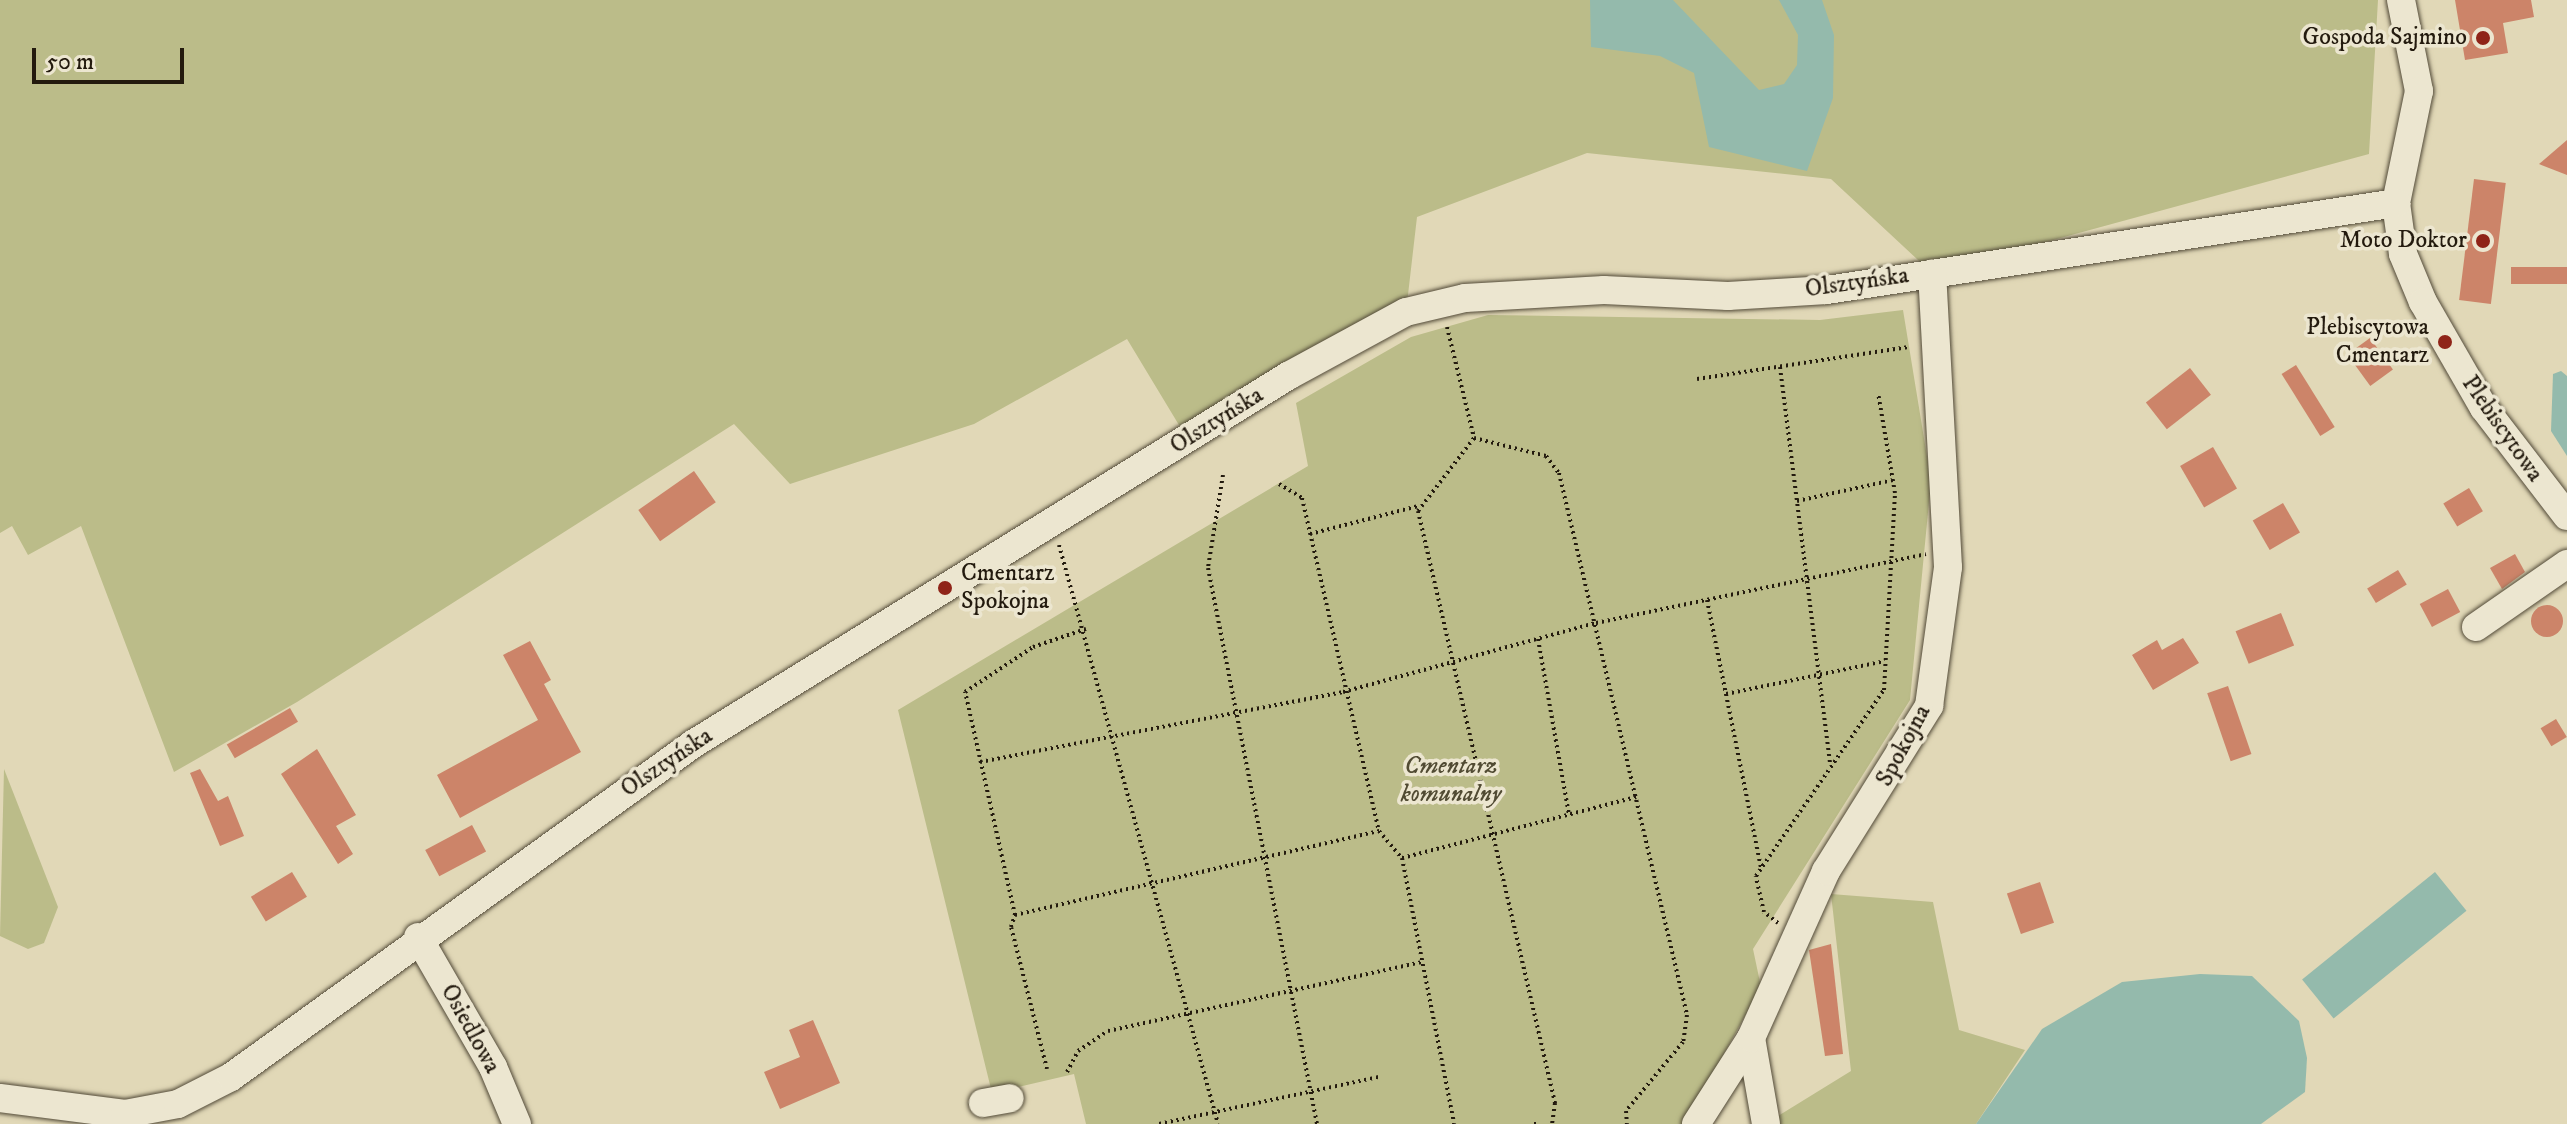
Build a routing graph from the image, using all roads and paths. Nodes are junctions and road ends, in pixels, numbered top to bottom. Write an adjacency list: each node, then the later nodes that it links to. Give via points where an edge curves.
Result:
1 (2401, 0): 2 (street, via 2418,72 2419,111)
2 (2396, 203): 3 (street, Olsztyńska); 15 (street, Plebiscytowa, via 2403,254 2430,315 2484,408)
3 (1932, 273): 16 (street, Olsztyńska, via 1827,290 1728,296 1604,290 1465,298 1406,312 1354,336); 18 (street, Spokojna)
4 (1445, 321): 9 (path)
5 (1909, 347): 6 (path)
6 (1780, 367): 7 (path); 13 (path)
7 (1697, 379)
8 (1878, 393): 11 (path)
9 (1474, 438): 14 (path); 23 (path, via 1552,460)
10 (1223, 475): 32 (path, via 1208,568)
11 (1893, 480): 13 (path); 19 (path)
12 (1279, 484): 17 (path, via 1302,498)
13 (1797, 501): 21 (path)
14 (1418, 506): 17 (path); 28 (path)
15 (2567, 516)
16 (1049, 525): 25 (path); 46 (street, Olsztyńska, via 693,744)
17 (1310, 534): 30 (path)
18 (1948, 549): 19 (path); 45 (street, Spokojna, via 1929,706 1826,871)
19 (1892, 561): 21 (path); 27 (path)
20 (2567, 564): 24 (street)
21 (1807, 579): 22 (path); 29 (path)
22 (1707, 600): 23 (path); 31 (path)
23 (1596, 623): 26 (path); 36 (path)
24 (2476, 627)
25 (1086, 629): 33 (path); 34 (path, via 1033,647 965,692)
26 (1538, 639): 28 (path); 37 (path)
27 (1885, 661): 29 (path); 35 (path, via 1884,690)
28 (1453, 662): 30 (path); 39 (path)
29 (1819, 674): 31 (path); 35 (path)
30 (1343, 692): 32 (path); 38 (path)
31 (1726, 694): 42 (path)
32 (1237, 713): 33 (path); 40 (path)
33 (1116, 736): 34 (path); 43 (path)
34 (980, 762): 44 (path)
35 (1830, 768): 42 (path)
36 (1636, 797): 37 (path); 63 (path, via 1687,1015 1683,1042 1626,1111)
37 (1569, 815): 39 (path)
38 (1379, 831): 40 (path); 41 (path)
39 (1493, 835): 41 (path); 62 (path, via 1555,1103)
40 (1266, 858): 43 (path); 48 (path)
41 (1402, 858): 47 (path)
42 (1761, 868): 45 (path, via 1754,883 1764,912)
43 (1156, 883): 44 (path); 49 (path)
44 (1015, 915): 51 (path, via 1011,927)
45 (1797, 935): 50 (street, Spokojna)
46 (418, 937): 55 (street, Olsztyńska, via 231,1077 178,1104 125,1114); 57 (street, Osiedlowa, via 493,1067)
47 (1423, 962): 48 (path); 61 (path)
48 (1291, 987): 49 (path); 54 (path)
49 (1189, 1012): 52 (path, via 1101,1034 1078,1051); 56 (path)
50 (1751, 1038): 64 (street, Spokojna); 65 (street)
51 (1047, 1069)
52 (1067, 1072)
53 (1379, 1077): 54 (path)
54 (1311, 1092): 56 (path); 60 (path)
55 (0, 1098)
56 (1215, 1112): 58 (path); 59 (path)
57 (517, 1124)
58 (1159, 1124)
59 (1218, 1124)
60 (1317, 1124)
61 (1454, 1124)
62 (1552, 1124)
63 (1627, 1124)
64 (1696, 1124)
65 (1766, 1124)

